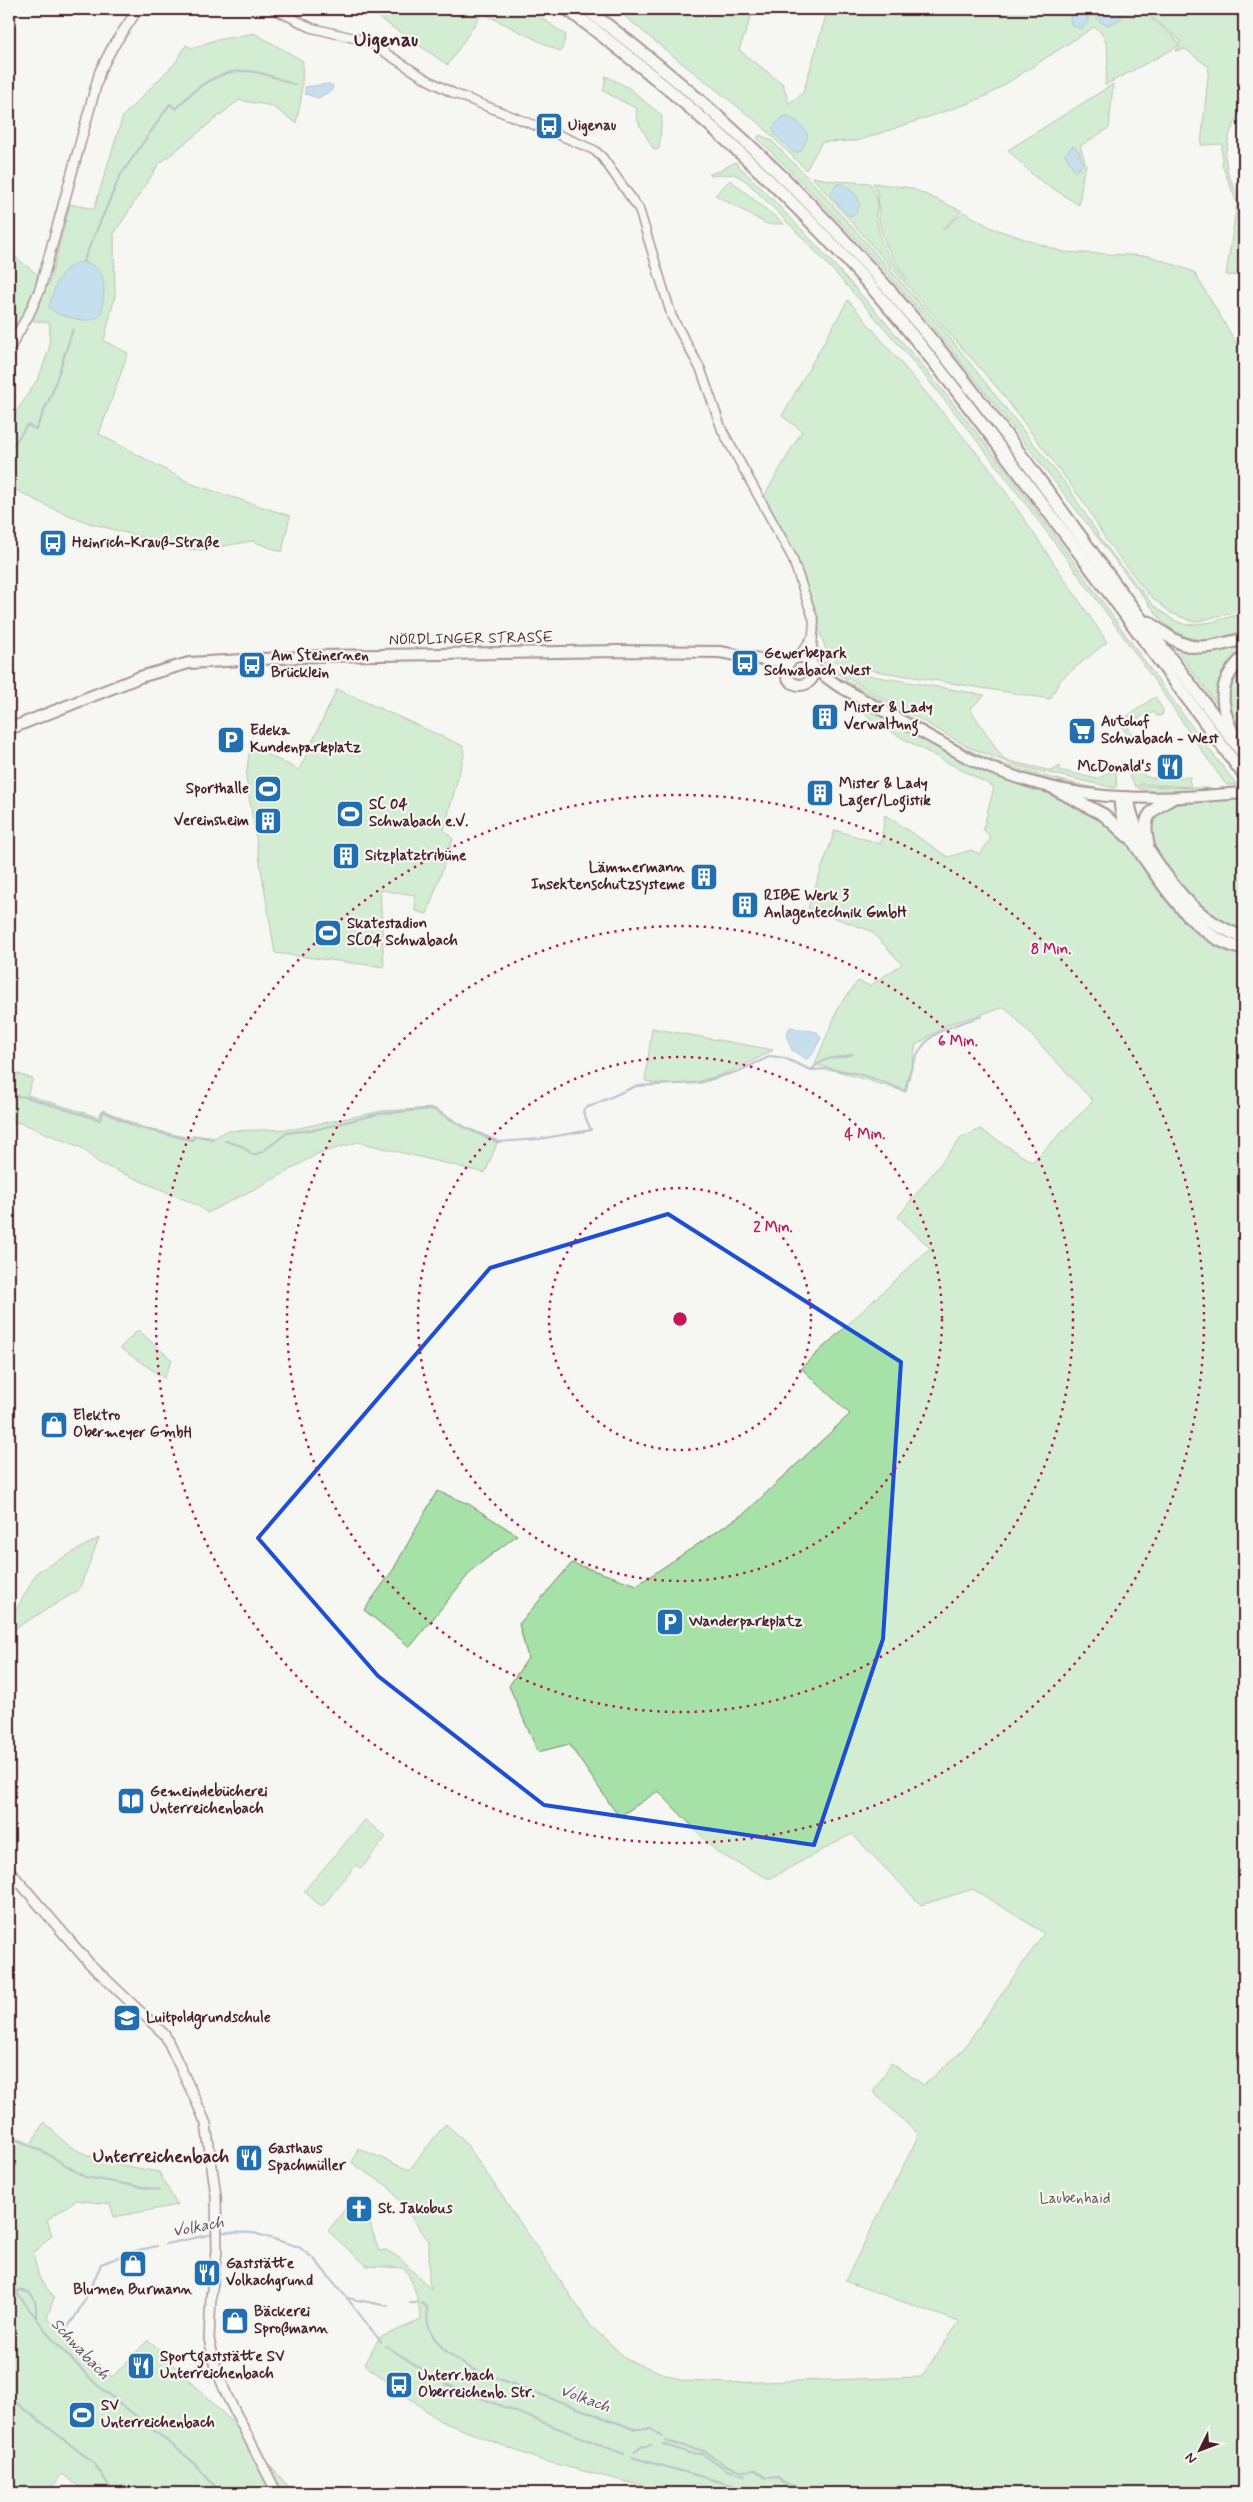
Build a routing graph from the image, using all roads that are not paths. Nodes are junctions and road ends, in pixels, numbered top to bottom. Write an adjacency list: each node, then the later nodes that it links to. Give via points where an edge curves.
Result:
1 (138, 9): 5 (main road, via 116,40 100,71 40,289)
2 (274, 9): 7 (street, via 312,28 367,41 426,79 462,97 557,134 594,150 602,157 639,209 672,317 701,370 722,430 792,557 814,621)
3 (567, 9): 18 (highway, via 650,73 720,133 794,204 859,274 974,413)
4 (586, 9): 6 (highway, via 647,55 726,123 839,234 983,404)
5 (9, 349)
6 (1135, 610): 8 (highway, via 1168,636 1193,647 1212,647); 17 (highway)
7 (813, 637): 11 (street); 12 (street)
8 (1244, 639)
9 (1244, 657): 17 (highway, via 1230,672 1223,693 1226,718)
10 (759, 659): 11 (main road); 13 (main road); 16 (main road, NÖRDLINGER STRASSE, via 720,652 617,651 280,657 190,663 140,677)
11 (794, 659): 12 (main road, via 805,658); 13 (main road)
12 (813, 665): 14 (main road); 15 (main road)
13 (786, 672): 14 (main road, via 788,679 797,685)
14 (810, 681): 15 (main road)
15 (837, 685): 19 (main road, via 970,759)
16 (9, 729)
17 (1242, 752)
18 (1244, 775)
19 (1055, 789): 21 (main road); 23 (highway, via 1104,815)
20 (1244, 793): 22 (main road)
21 (1124, 798): 22 (main road); 23 (highway, via 1123,818); 24 (highway, via 1134,825)
22 (1171, 799): 24 (highway, via 1153,809 1147,818 1145,827)
23 (1132, 840): 26 (highway, via 1192,920 1223,942)
24 (1150, 851): 25 (highway, via 1193,908)
25 (1244, 938)
26 (1244, 949)
27 (9, 1870): 28 (main road, via 89,1963 165,2035 206,2124 217,2225 209,2339 227,2396)
28 (277, 2493)

